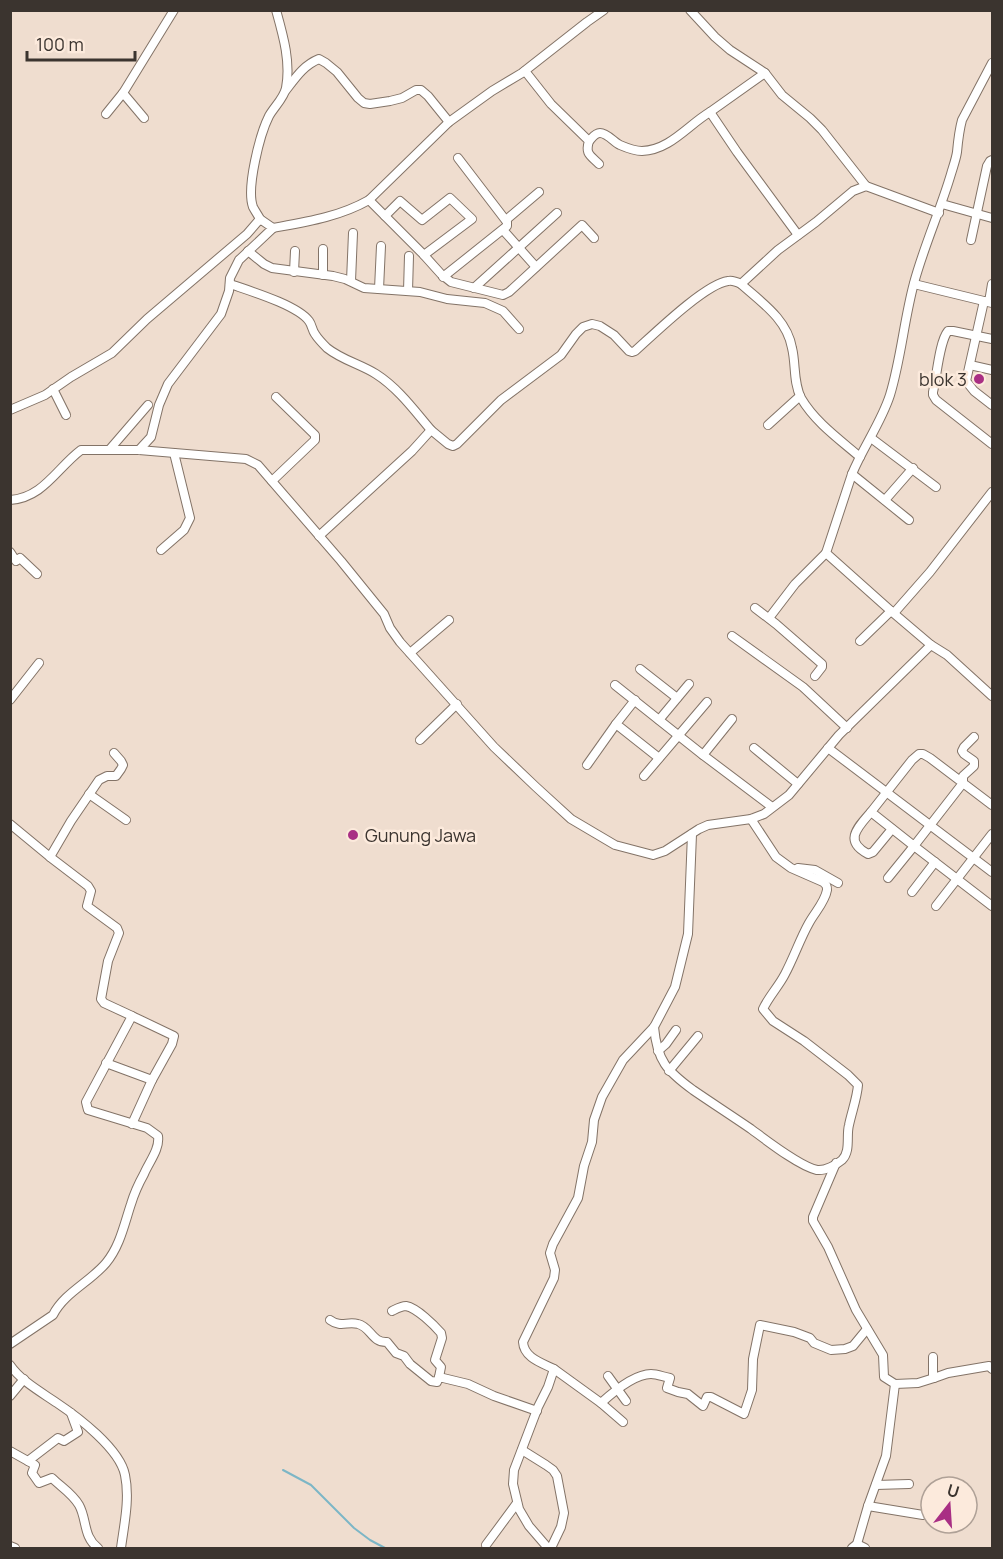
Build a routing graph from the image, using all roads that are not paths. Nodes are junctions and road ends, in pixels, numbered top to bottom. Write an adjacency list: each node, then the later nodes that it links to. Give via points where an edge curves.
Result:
1 (174, 10): 9 (street)
2 (276, 10): 8 (street, via 287,53)
3 (604, 10): 6 (street)
4 (690, 10): 7 (street, via 730,50)
5 (993, 63): 21 (street, via 962,120 957,153)
6 (525, 71): 13 (street); 14 (street, via 551,104)
7 (765, 73): 10 (street); 18 (street, via 782,95 822,130)
8 (285, 91): 13 (street, via 305,67 320,59 364,103 390,101 421,90); 26 (street, via 268,119 255,160 251,194)
9 (123, 93): 11 (street); 12 (street)
10 (710, 112): 14 (street, via 676,137 645,151 619,144 601,133); 31 (street)
11 (106, 114)
12 (144, 118)
13 (449, 122): 20 (street)
14 (589, 141): 17 (street, via 586,148)
15 (458, 158): 27 (street)
16 (993, 160): 23 (street, via 987,166)
17 (599, 164)
18 (866, 186): 21 (street); 31 (street, via 853,191)
19 (539, 192): 27 (street)
20 (369, 200): 24 (street); 28 (street, via 332,216)
21 (940, 209): 23 (street); 48 (street)
22 (556, 213): 35 (street)
23 (977, 215): 25 (street); 33 (street)
24 (384, 216): 39 (street); 39 (street, via 400,201 422,220 450,198 472,219)
25 (993, 218)
26 (260, 219): 28 (street); 59 (street, via 112,353)
27 (506, 220): 29 (street)
28 (273, 228): 37 (street)
29 (503, 230): 35 (street); 44 (street)
30 (353, 233): 45 (street)
31 (798, 235): 47 (street)
32 (594, 238): 41 (street, via 582,225)
33 (971, 240)
34 (381, 246): 51 (street)
35 (518, 248): 41 (street); 50 (street)
36 (323, 249): 43 (street)
37 (248, 251): 42 (street, via 264,264); 46 (street, via 233,270)
38 (295, 251): 42 (street)
39 (424, 255): 44 (street)
40 (409, 256): 52 (street)
41 (536, 267): 50 (street, via 503,295)
42 (294, 272): 43 (street)
43 (323, 275): 45 (street)
44 (443, 277): 50 (street)
45 (351, 281): 51 (street, via 364,288)
46 (230, 284): 67 (street, via 262,294 303,316 325,346 378,375); 71 (street, via 220,314 168,384 151,437)
47 (741, 284): 60 (street, via 784,324 792,344); 67 (street, via 728,281 714,286 632,352 600,326 583,327 561,355 501,400 457,444 448,444)
48 (914, 284): 53 (street); 68 (street, via 893,384)
49 (993, 284): 53 (street)
50 (474, 288)
51 (379, 289): 52 (street)
52 (408, 291): 54 (street, via 485,303 503,311)
53 (988, 302): 55 (street)
54 (519, 329)
55 (977, 335): 56 (street); 57 (street); 69 (street, via 946,333 933,395)
56 (993, 339)
57 (970, 365): 58 (street); 63 (street, via 966,381)
58 (993, 370)
59 (53, 389): 64 (street); 65 (street)
60 (800, 396): 66 (street); 73 (street, via 816,418)
61 (276, 397): 76 (street, via 315,440)
62 (148, 405): 70 (street)
63 (993, 405)
64 (10, 410)
65 (66, 416)
66 (768, 425)
67 (431, 430): 82 (street)
68 (871, 438): 73 (street); 74 (street)
69 (993, 444)
70 (110, 449): 71 (street); 79 (street, via 81,450 41,489)
71 (139, 450): 72 (street)
72 (174, 453): 76 (street, via 246,459 258,465); 83 (street, via 190,518 184,530)
73 (860, 457): 75 (street)
74 (913, 468): 77 (street); 80 (street)
75 (852, 474): 80 (street); 85 (street)
76 (272, 481): 82 (street)
77 (936, 487)
78 (993, 492): 88 (street, via 930,572)
79 (10, 500)
80 (885, 500): 81 (street)
81 (909, 520)
82 (319, 536): 94 (street, via 384,614)
83 (161, 550)
84 (10, 552): 86 (street, via 16,561 20,558)
85 (826, 553): 88 (street); 89 (street)
86 (37, 574)
87 (755, 608): 89 (street)
88 (892, 612): 92 (street); 93 (street)
89 (769, 618): 97 (street, via 822,664)
90 (449, 620): 94 (street)
91 (732, 636): 109 (street, via 803,687)
92 (860, 641)
93 (931, 645): 100 (street); 109 (street)
94 (410, 653): 105 (street)
95 (39, 663): 102 (street)
96 (640, 669): 101 (street)
97 (815, 676)
98 (689, 684): 101 (street)
99 (615, 685): 103 (street)
100 (993, 696)
101 (677, 699): 107 (street)
102 (10, 700)
103 (635, 700): 107 (street); 108 (street)
104 (707, 702): 110 (street)
105 (457, 704): 112 (street); 132 (street, via 494,747 571,819 615,845 653,855)
106 (732, 719): 116 (street)
107 (659, 720): 110 (street)
108 (616, 724): 117 (street); 118 (street)
109 (847, 728): 114 (street)
110 (679, 735): 116 (street); 117 (street)
111 (974, 737): 120 (street, via 962,751 975,763 963,776)
112 (420, 740)
113 (754, 748): 121 (street)
114 (828, 748): 121 (street); 122 (street)
115 (114, 753): 123 (street, via 123,765 121,769 116,776 99,780)
116 (703, 755): 125 (street)
117 (660, 758): 119 (street)
118 (587, 765)
119 (644, 776)
120 (963, 783): 122 (street, via 919,754); 124 (street); 130 (street)
121 (798, 784): 125 (street)
122 (887, 792): 126 (street); 130 (street)
123 (89, 794): 128 (street); 135 (street)
124 (993, 805)
125 (772, 807): 127 (street)
126 (871, 812): 131 (street); 131 (street, via 855,830 855,844 861,851 873,852)
127 (751, 819): 132 (street, via 708,825); 138 (street, via 776,857)
128 (126, 820)
129 (10, 824): 135 (street)
130 (930, 825): 134 (street); 136 (street)
131 (892, 829): 134 (street)
132 (692, 834): 147 (street, via 688,934 675,987)
133 (993, 834): 136 (street)
134 (914, 846): 137 (street); 140 (street)
135 (50, 857): 146 (street, via 88,886 91,891 87,906 117,928 119,933 108,961 101,999)
136 (974, 857): 139 (street); 141 (street)
137 (935, 862): 141 (street); 143 (street)
138 (791, 868): 142 (street, via 815,870); 155 (street, via 823,882 827,888 785,975 763,1009 773,1021 858,1085 847,1151)
139 (993, 872)
140 (888, 878)
141 (958, 879): 144 (street); 145 (street)
142 (838, 883)
143 (912, 892)
144 (936, 906)
145 (993, 906)
146 (132, 1016): 151 (street); 153 (street, via 174,1036)
147 (654, 1027): 150 (street); 162 (street, via 623,1060 602,1096 578,1198 552,1244 554,1278 523,1342 528,1355)
148 (676, 1030): 150 (street)
149 (698, 1036): 152 (street)
150 (658, 1051): 152 (street)
151 (106, 1063): 153 (street); 154 (street, via 86,1107)
152 (669, 1071): 155 (street, via 810,1167 826,1169)
153 (152, 1080): 154 (street)
154 (132, 1124): 159 (street, via 158,1136 159,1144 131,1203 120,1239 105,1264 53,1315)
155 (836, 1163): 158 (street, via 813,1221)
156 (392, 1311): 165 (street, via 406,1306 441,1333 435,1360 441,1366)
157 (330, 1320): 165 (street, via 364,1327 431,1381 437,1382)
158 (867, 1329): 168 (street, via 883,1355 884,1377); 169 (street, via 853,1346 831,1350 794,1332 760,1324 752,1390 744,1414 711,1397 703,1406 688,1394 667,1388 670,1378 650,1374)
159 (10, 1344)
160 (933, 1357): 167 (street)
161 (10, 1365): 166 (street)
162 (554, 1369): 172 (street); 173 (street)
163 (993, 1369): 167 (street, via 965,1369)
164 (608, 1376): 169 (street)
165 (440, 1377): 173 (street)
166 (24, 1378): 170 (street); 174 (street)
167 (934, 1378): 168 (street)
168 (895, 1384): 180 (street, via 886,1456)
169 (618, 1388): 171 (street); 172 (street)
170 (10, 1396)
171 (626, 1401)
172 (601, 1403): 175 (street)
173 (537, 1411): 176 (street)
174 (70, 1412): 178 (street, via 78,1431 64,1442 58,1438); 189 (street, via 113,1452 125,1472 127,1501)
175 (623, 1422)
176 (522, 1450): 181 (street, via 514,1470); 190 (street, via 557,1476 564,1513)
177 (10, 1451): 178 (street)
178 (28, 1461): 188 (street, via 35,1465 32,1473 39,1483 52,1478 72,1494 84,1516 88,1536)
179 (909, 1484): 180 (street)
180 (876, 1485): 182 (street)
181 (517, 1503): 184 (street); 190 (street, via 529,1526)
182 (868, 1506): 183 (street); 186 (street)
183 (919, 1514)
184 (486, 1545)
185 (10, 1546): 187 (street)
186 (855, 1546): 191 (street)
187 (15, 1548)
188 (98, 1548)
189 (121, 1548)
190 (550, 1548)
191 (865, 1548)

